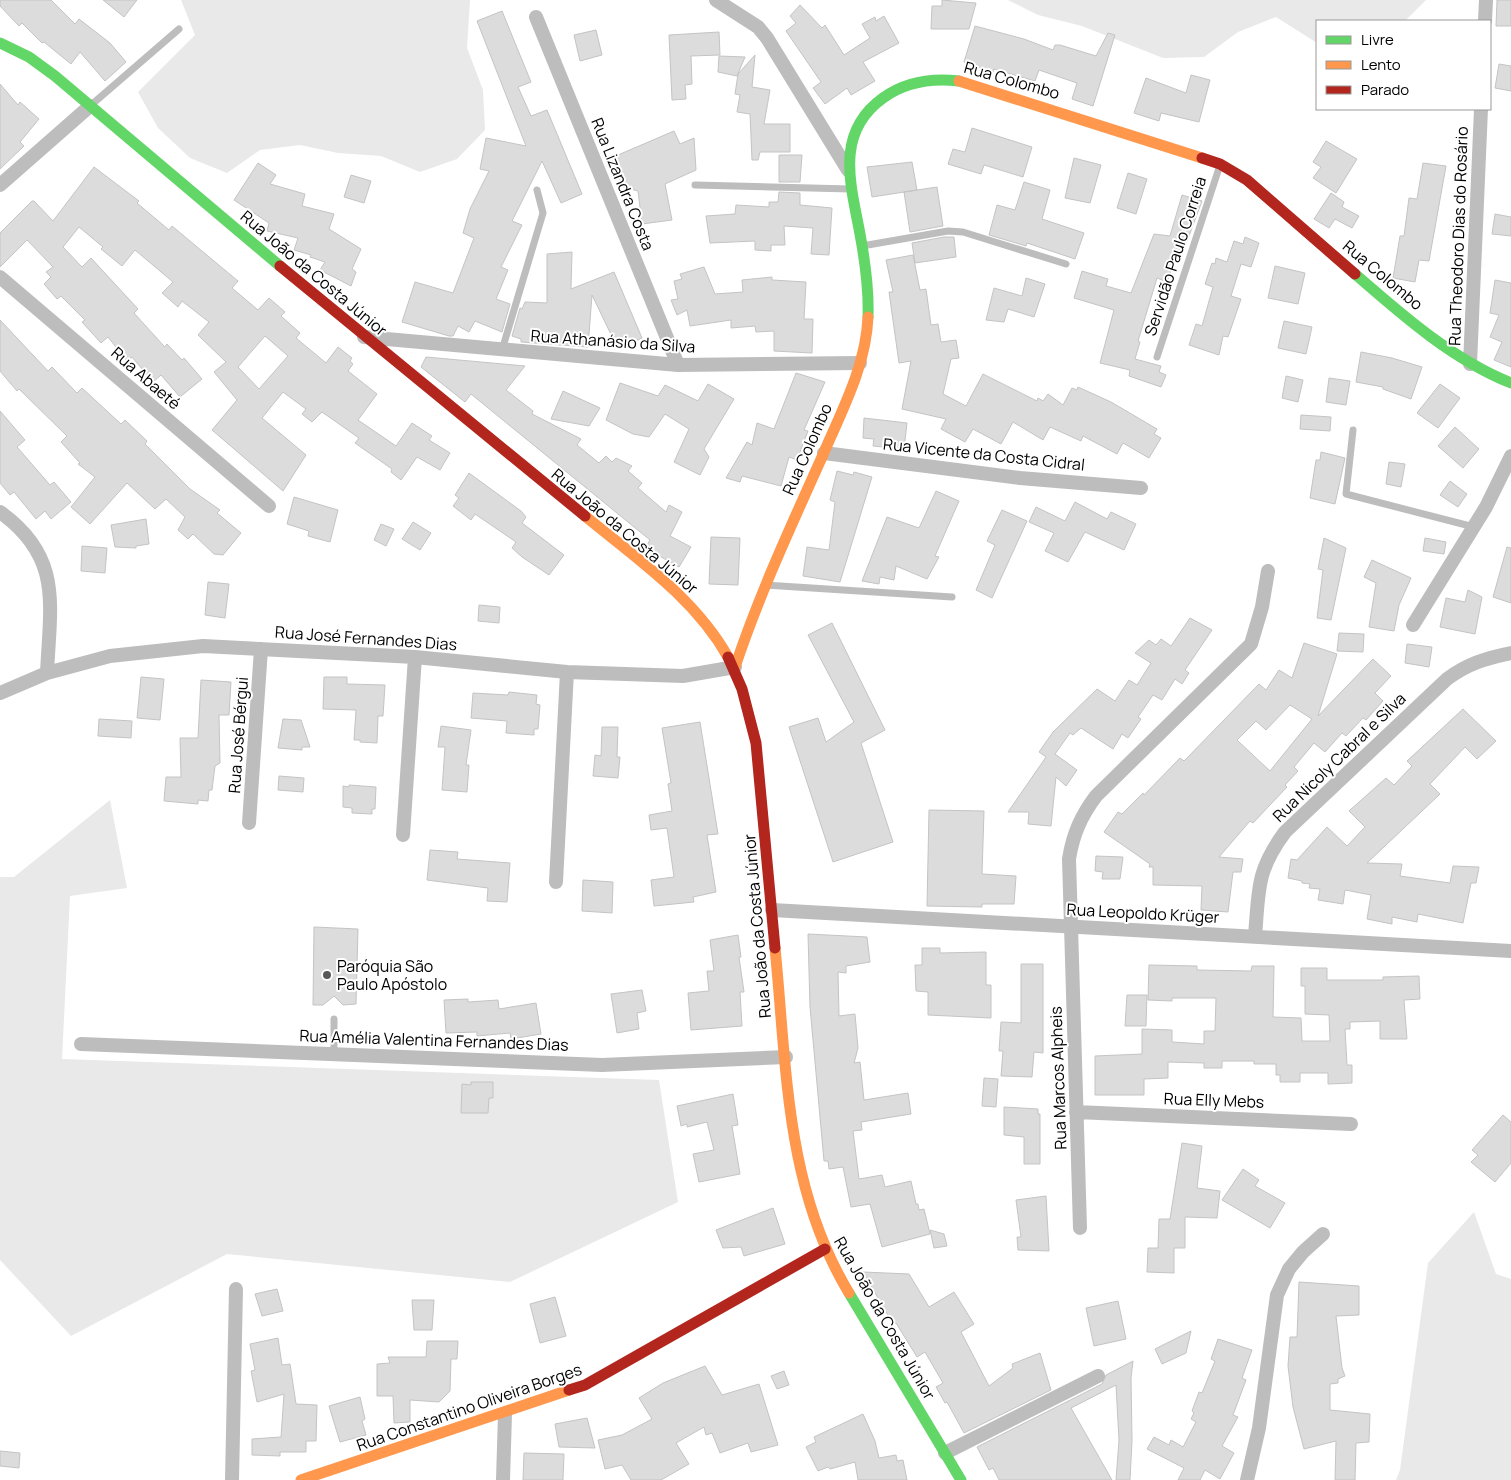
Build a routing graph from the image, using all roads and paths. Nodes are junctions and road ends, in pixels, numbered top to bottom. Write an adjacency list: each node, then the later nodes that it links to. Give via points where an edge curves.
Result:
1 (716, 0): 10 (street, via 767,38)
2 (1486, 0): 4 (street)
3 (536, 17): 23 (street, Rua Lizandra Costa)
4 (1485, 20)
5 (179, 29): 7 (lane)
6 (0, 43): 7 (street, Rua João da Costa Júnior, via 29,58)
7 (90, 106): 11 (street); 18 (street, Rua João da Costa Júnior)
8 (1481, 110): 22 (street, Rua Theodoro Dias do Rosário)
9 (1220, 164): 10 (street, Rua Colombo, via 1001,91 938,79 900,87 870,110 852,140); 20 (lane, Servidão Paulo Correia); 22 (street, Rua Colombo, via 1247,180 1380,296)
10 (848, 170): 13 (street, Rua Colombo)
11 (0, 185)
12 (695, 185): 13 (lane)
13 (850, 189): 15 (street, Rua Colombo)
14 (537, 190): 19 (lane, via 543,213)
15 (861, 246): 16 (lane, via 948,231 963,232); 21 (street, Rua Colombo, via 868,324)
16 (1066, 264)
17 (0, 277): 29 (street, Rua Abaeté)
18 (364, 337): 19 (street, Rua Athanásio da Silva); 39 (street, Rua João da Costa Júnior, via 670,587 715,635)
19 (502, 350): 23 (street, Rua Athanásio da Silva)
20 (1157, 357)
21 (860, 363): 23 (street, Rua Athanásio da Silva); 26 (street, Rua Colombo)
22 (1470, 364): 24 (street, Rua Colombo)
23 (678, 365)
24 (1511, 383)
25 (1353, 430): 31 (lane, via 1346,494)
26 (824, 453): 28 (street, Rua Vicente da Costa Cidral, via 1020,478); 33 (street, Rua Colombo)
27 (1511, 456): 31 (street)
28 (1141, 488)
29 (269, 506)
30 (0, 512): 41 (street, via 31,539 47,575 50,610)
31 (1474, 527): 35 (street)
32 (1268, 571): 47 (street, Rua Marcos Alpheis, via 1251,644 1096,796 1081,817 1072,838 1069,859)
33 (765, 585): 34 (lane); 39 (street, Rua Colombo)
34 (952, 597)
35 (1413, 625)
36 (261, 649): 38 (street, Rua José Fernandes Dias); 41 (street, Rua José Fernandes Dias, via 202,646 139,652 110,656); 43 (street, Rua José Bérgui)
37 (1511, 654): 48 (street, Rua Nicoly Cabral e Silva, via 1480,660 1446,678 1286,832 1263,867)
38 (415, 657): 40 (street, Rua José Fernandes Dias); 44 (street)
39 (735, 667): 40 (street, Rua José Fernandes Dias, via 683,676); 46 (street, Rua João da Costa Júnior, via 750,710 756,743)
40 (568, 672): 45 (street)
41 (47, 673): 42 (street, Rua José Fernandes Dias)
42 (0, 693)
43 (250, 823)
44 (403, 835)
45 (556, 882)
46 (772, 910): 47 (street, Rua Leopoldo Krüger); 53 (street, Rua João da Costa Júnior)
47 (1071, 926): 48 (street, Rua Leopoldo Krüger); 54 (street, Rua Marcos Alpheis)
48 (1255, 936): 49 (street, Rua Leopoldo Krüger)
49 (1511, 951)
50 (334, 1019): 52 (lane)
51 (81, 1044): 52 (street, Rua Amélia Valentina Fernandes Dias)
52 (334, 1054): 53 (street, Rua Amélia Valentina Fernandes Dias, via 602,1065)
53 (786, 1057): 58 (street, Rua João da Costa Júnior, via 804,1195)
54 (1076, 1112): 55 (street, Rua Elly Mebs); 56 (street, Rua Marcos Alpheis)
55 (1351, 1124)
56 (1080, 1228)
57 (1323, 1234): 68 (street, via 1289,1269 1277,1295 1259,1428)
58 (825, 1249): 61 (street, Rua Constantino Oliveira Borges, via 610,1373 568,1393); 62 (street, Rua João da Costa Júnior)
59 (236, 1289): 64 (street)
60 (1098, 1376): 62 (street)
61 (505, 1414): 63 (street, Rua Constantino Oliveira Borges); 66 (street)
62 (945, 1453): 67 (street, Rua João da Costa Júnior)
63 (329, 1475): 65 (street, Rua Constantino Oliveira Borges)
64 (232, 1480)
65 (300, 1480)
66 (503, 1480)
67 (961, 1480)
68 (1247, 1480)

